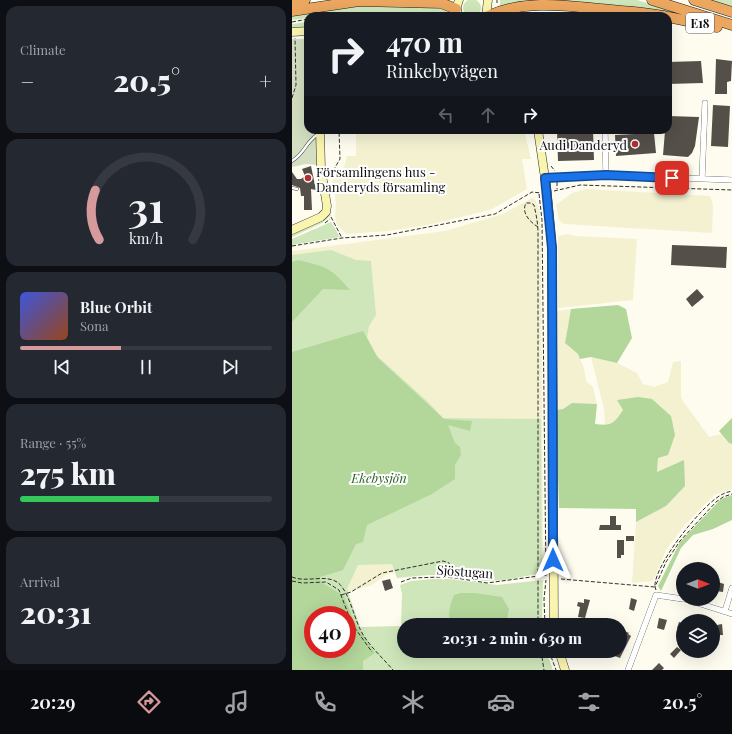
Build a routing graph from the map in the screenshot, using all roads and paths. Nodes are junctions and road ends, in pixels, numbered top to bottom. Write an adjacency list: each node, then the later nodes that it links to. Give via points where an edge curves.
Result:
1 (305, 0): 4 (highway)
2 (652, 0): 13 (highway)
3 (694, 0): 9 (highway)
4 (292, 5)
5 (458, 8): 7 (highway, via 441,3 359,1)
6 (487, 8): 8 (highway, via 528,4)
7 (292, 11)
8 (627, 12)
9 (732, 12)
10 (672, 18): 14 (highway, E18)
11 (304, 20): 12 (path)
12 (292, 22)
13 (732, 25)
14 (732, 30)
15 (304, 31): 16 (street)
16 (293, 32): 17 (path, via 296,85)
17 (292, 98)
18 (705, 103): 29 (street)
19 (318, 134): 24 (lane, via 309,141 302,155)
20 (320, 134): 37 (street, via 326,212 321,217)
21 (339, 134): 30 (path, via 340,159)
22 (539, 134): 27 (street)
23 (605, 134): 26 (street)
24 (292, 161)
25 (548, 162): 28 (path)
26 (606, 175): 28 (street); 29 (street)
27 (545, 178): 28 (street); 44 (street, via 552,248)
28 (557, 178): 34 (path, via 557,190 580,185)
29 (702, 179): 31 (street)
30 (328, 180)
31 (732, 180)
32 (292, 188): 33 (lane)
33 (297, 189)
34 (732, 190)
35 (332, 216): 38 (path, via 331,219)
36 (538, 227): 36 (path, via 534,205 526,203 524,208 530,223); 42 (path)
37 (292, 230)
38 (342, 238): 39 (path); 44 (path, via 400,233 495,214 532,192 538,193 542,220)
39 (292, 246)
40 (732, 491): 48 (path, via 722,494 687,528 668,553 654,581)
41 (732, 494): 48 (path, via 719,499 684,536 666,562)
42 (539, 576): 44 (path, Sjöstugan); 45 (path, Sjöstugan, via 487,583); 57 (path)
43 (292, 577): 50 (path, via 331,579 339,583)
44 (550, 577): 48 (path, Sjöstugan); 58 (path, via 544,599); 59 (street)
45 (461, 579): 47 (path, Sjöstugan, via 412,578); 50 (path, via 449,563 443,560 382,573)
46 (292, 581): 51 (path, via 326,582 334,585)
47 (400, 582)
48 (655, 587): 52 (path)
49 (732, 588): 55 (street)
50 (346, 593): 51 (path); 64 (path, via 360,631)
51 (342, 594): 60 (path, via 352,624)
52 (656, 595): 53 (street); 68 (street)
53 (676, 598)
54 (706, 606): 55 (street)
55 (725, 612): 56 (street)
56 (732, 614)
57 (538, 618)
58 (545, 618)
59 (553, 618)
60 (372, 652)
61 (542, 658): 65 (path)
62 (552, 658): 66 (path)
63 (561, 658): 67 (street)
64 (393, 670)
65 (544, 670)
66 (556, 670)
67 (565, 670)
68 (628, 670)

